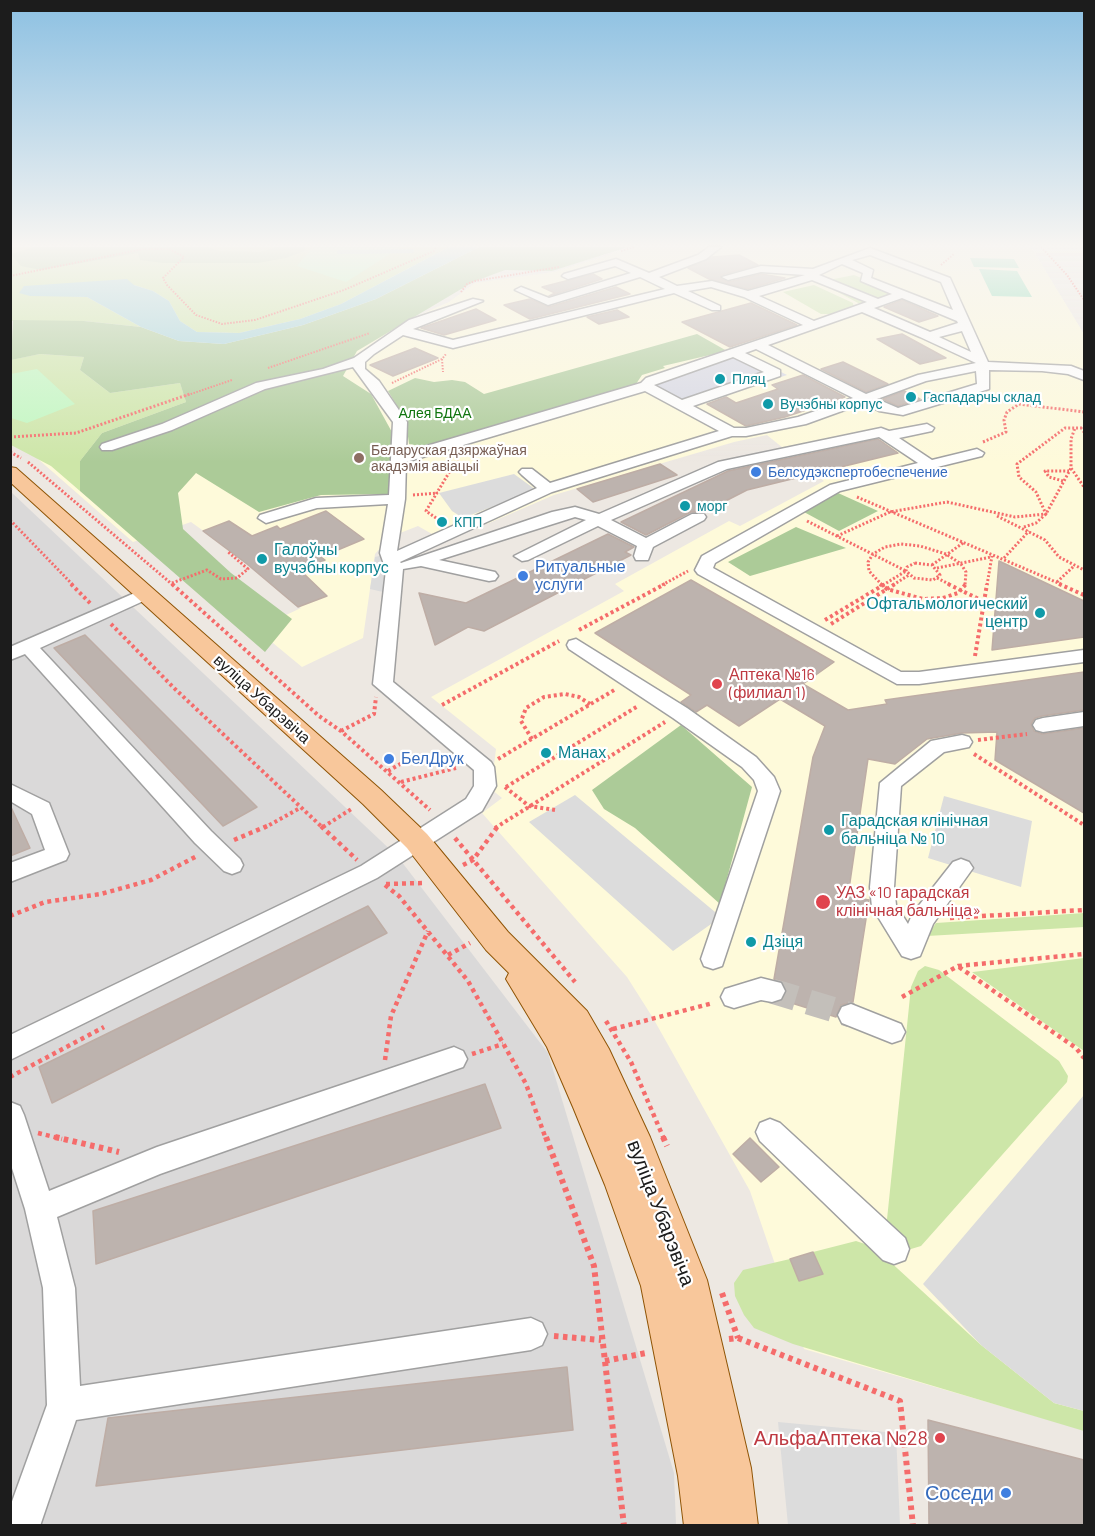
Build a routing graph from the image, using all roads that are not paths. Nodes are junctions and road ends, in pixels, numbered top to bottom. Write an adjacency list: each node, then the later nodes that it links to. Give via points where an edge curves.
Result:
1 (436, 319): 9 (street)
2 (542, 319): 9 (street, via 477,333 453,344 440,342)
3 (799, 319): 8 (street)
4 (827, 319): 8 (street)
5 (887, 319): 10 (street)
6 (960, 319): 7 (street)
7 (963, 320): 10 (street, via 962,327 936,335); 14 (street)
8 (811, 324): 11 (street)
9 (415, 328): 13 (street, via 384,341)
10 (921, 334): 14 (street)
11 (758, 345): 12 (street); 17 (street)
12 (735, 353): 16 (street); 18 (street, via 775,374)
13 (359, 361): 22 (street, via 261,386 167,427); 24 (street, via 359,370 400,422)
14 (982, 363): 15 (street, via 1071,370); 17 (street); 17 (street, via 984,387 937,402 898,412)
15 (1084, 376)
16 (646, 386): 18 (street); 24 (street)
17 (864, 398): 20 (street, via 801,421)
18 (681, 405): 20 (street)
19 (927, 428): 21 (street)
20 (731, 432): 28 (street)
21 (887, 436): 25 (street); 32 (street, via 880,432 723,465)
22 (106, 447)
23 (977, 453): 25 (street)
24 (399, 459): 29 (street)
25 (929, 464): 40 (street, via 835,488 708,560 704,570 897,678)
26 (10, 472): 37 (main road, вуліца Убарэвіча)
27 (527, 472): 28 (street)
28 (547, 489): 35 (street)
29 (397, 498): 31 (street, via 316,503); 35 (street, via 390,537)
30 (698, 517): 32 (street, via 644,550)
31 (266, 518)
32 (601, 520): 33 (street); 34 (street, via 574,512)
33 (522, 556)
34 (418, 561): 35 (street); 36 (street)
35 (392, 565): 45 (street, via 383,684 484,767 485,786 474,805)
36 (489, 576)
37 (144, 594): 39 (street); 45 (main road, вуліца Убарэвіча, via 338,766)
38 (576, 645): 50 (street, via 748,762 769,790)
39 (19, 650): 46 (street)
40 (1084, 656)
41 (1084, 719): 42 (street)
42 (1043, 725)
43 (962, 742): 47 (street, via 938,746 891,783 882,888 884,907 912,949 922,920)
44 (10, 790): 48 (street, via 41,809 58,854)
45 (417, 842): 49 (main road, вуліца Убарэвіча); 55 (street, via 369,872)
46 (232, 865)
47 (961, 868)
48 (10, 873)
49 (497, 941): 64 (main road, вуліца Убарэвіча, via 559,1039 623,1185 657,1277 675,1349); 65 (main road, вуліца Убарэвіча, via 576,1021 597,1059 656,1193 688,1280 704,1344 730,1468)
50 (713, 959)
51 (772, 991): 52 (street, via 761,988)
52 (734, 997)
53 (851, 1015): 54 (street)
54 (892, 1032)
55 (10, 1048)
56 (454, 1059): 59 (street, via 157,1161)
57 (13, 1121): 59 (street)
58 (770, 1132): 60 (street)
59 (40, 1209): 62 (street, via 59,1288)
60 (894, 1249)
61 (531, 1334): 62 (street)
62 (64, 1405): 63 (street)
63 (22, 1526)
64 (706, 1526)
65 (736, 1526)

